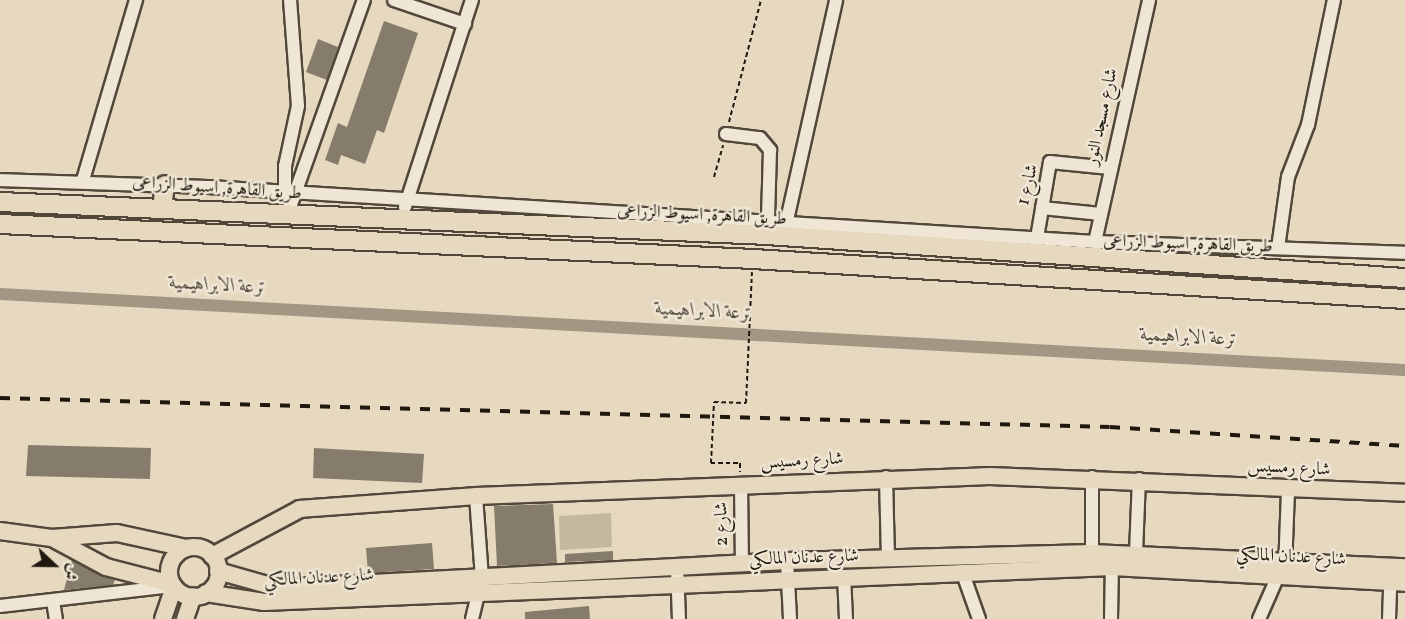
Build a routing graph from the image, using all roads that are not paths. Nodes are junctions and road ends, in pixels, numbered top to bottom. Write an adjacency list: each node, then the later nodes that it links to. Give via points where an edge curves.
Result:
1 (136, 0): 13 (street)
2 (290, 0): 15 (street, via 298,106 285,166)
3 (364, 0): 15 (street)
4 (394, 0): 9 (street)
5 (472, 0): 9 (street)
6 (836, 0): 24 (street)
7 (1149, 0): 11 (street, شارع مسجد النور)
8 (1334, 0): 27 (street, via 1308,125 1288,177)
9 (465, 24): 16 (street)
10 (726, 134): 24 (street, via 760,138 770,150)
11 (1110, 168): 18 (street, شارع 1, via 1051,161); 21 (street, شارع مسجد النور)
12 (0, 180): 13 (street, طريق القاهرة, اسيوط الزراعى)
13 (83, 180): 14 (street, طريق القاهرة, اسيوط الزراعى)
14 (165, 185): 15 (street, طريق القاهرة, اسيوط الزراعى); 19 (highway)
15 (290, 195): 16 (street, طريق القاهرة, اسيوط الزراعى); 20 (street)
16 (407, 200): 22 (street); 24 (street, طريق القاهرة, اسيوط الزراعى)
17 (0, 202): 19 (highway, طريق القاهرة, اسيوط الزراعى)
18 (1042, 208): 21 (street); 25 (street, شارع 1)
19 (162, 209): 20 (highway, طريق القاهرة, اسيوط الزراعى)
20 (288, 213): 22 (highway, طريق القاهرة, اسيوط الزراعى)
21 (1101, 214): 26 (street, شارع مسجد النور)
22 (401, 219): 24 (highway, طريق القاهرة, اسيوط الزراعى)
23 (0, 224): 29 (highway)
24 (774, 225): 25 (street, طريق القاهرة, اسيوط الزراعى); 29 (highway); 30 (highway, طريق القاهرة, اسيوط الزراعى)
25 (1037, 238): 26 (street, طريق القاهرة, اسيوط الزراعى)
26 (1095, 242): 27 (street, طريق القاهرة, اسيوط الزراعى)
27 (1278, 248): 28 (street, طريق القاهرة, اسيوط الزراعى)
28 (1405, 253)
29 (766, 260): 32 (highway)
30 (1295, 270): 31 (highway, طريق القاهرة, اسيوط الزراعى); 32 (highway)
31 (1405, 278)
32 (1293, 293): 33 (highway)
33 (1405, 299)
34 (886, 477): 35 (main road, شارع رمسيس); 37 (main road, شارع رمسيس); 46 (street)
35 (1092, 477): 36 (main road, شارع رمسيس); 44 (street)
36 (1139, 479): 38 (main road, شارع رمسيس); 45 (street)
37 (741, 484): 40 (main road, شارع رمسيس); 50 (street, شارع 2)
38 (1288, 490): 39 (main road, شارع رمسيس); 53 (street)
39 (1405, 493)
40 (476, 496): 49 (main road, شارع رمسيس, via 300,509); 59 (street)
41 (0, 531): 42 (main road)
42 (52, 538): 43 (main road, شارع عدنان المالكي, via 117,533); 58 (main road, شارع عدنان المالكي, via 106,567)
43 (186, 548): 49 (main road, شارع عدنان المالكي); 58 (main road, via 171,562)
44 (1092, 553): 46 (main road, شارع عدنان المالكي); 47 (main road, شارع عدنان المالكي)
45 (1136, 553): 47 (main road, شارع عدنان المالكي); 53 (main road, شارع عدنان المالكي)
46 (888, 558): 48 (main road, شارع عدنان المالكي)
47 (1112, 560): 52 (main road, شارع عدنان المالكي); 53 (main road, شارع عدنان المالكي); 71 (street)
48 (788, 561): 50 (main road, شارع عدنان المالكي); 56 (street)
49 (215, 563): 59 (main road, شارع عدنان المالكي, via 278,588); 60 (main road)
50 (742, 564): 54 (main road, شارع عدنان المالكي)
51 (1405, 567): 53 (main road, شارع عدنان المالكي)
52 (962, 572): 55 (main road, شارع عدنان المالكي); 70 (street)
53 (1282, 573): 57 (main road, شارع عدنان المالكي); 72 (street)
54 (677, 576): 56 (main road, شارع عدنان المالكي); 59 (main road, شارع عدنان المالكي); 67 (street)
55 (844, 576): 56 (main road, شارع عدنان المالكي); 69 (street)
56 (788, 578): 68 (street)
57 (1398, 583): 73 (street)
58 (173, 585): 60 (main road, شارع عدنان المالكي); 61 (street); 64 (main road)
59 (480, 586): 60 (main road, شارع عدنان المالكي, via 264,602); 66 (street)
60 (199, 595): 65 (main road)
61 (52, 601): 62 (street); 63 (street)
62 (0, 606)
63 (56, 619)
64 (163, 619)
65 (185, 619)
66 (472, 619)
67 (679, 619)
68 (790, 619)
69 (846, 619)
70 (979, 619)
71 (1112, 619)
72 (1259, 619)
73 (1389, 619)

